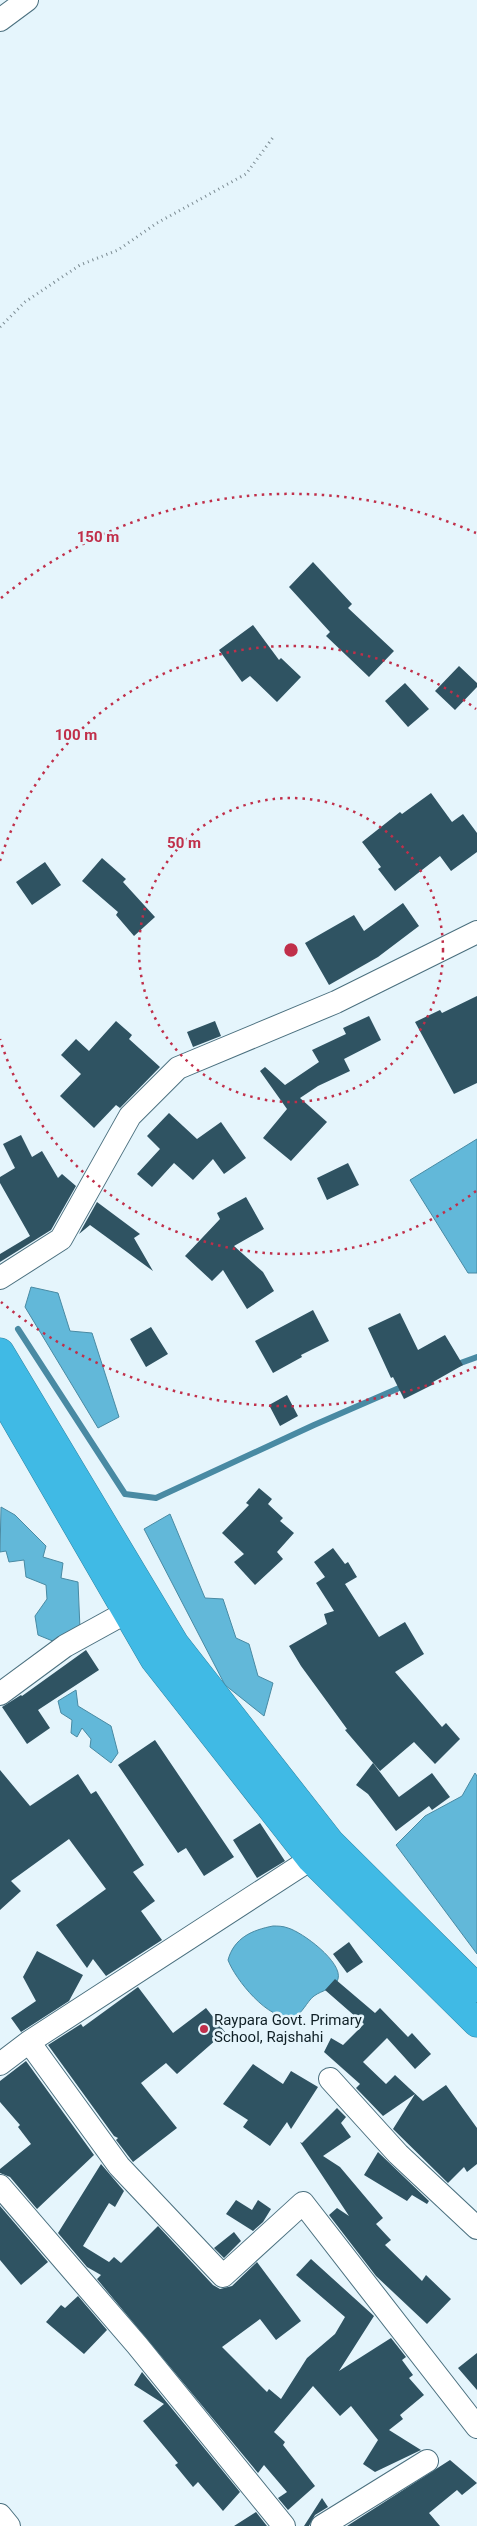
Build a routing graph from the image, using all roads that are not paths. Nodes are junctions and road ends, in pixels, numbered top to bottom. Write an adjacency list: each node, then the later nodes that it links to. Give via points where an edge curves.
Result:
1 (27, 0): 2 (street)
2 (0, 20)
3 (477, 932): 4 (street, via 336,1002 178,1068 130,1116 61,1239)
4 (0, 1278)
5 (0, 1352): 10 (highway, via 175,1644 330,1842)
6 (0, 1393): 7 (highway)
7 (125, 1613): 8 (street, via 64,1646); 9 (highway, via 154,1659)
8 (0, 1694)
9 (311, 1859): 11 (highway); 12 (street)
10 (477, 1988)
11 (477, 2023)
12 (29, 2042): 13 (street); 17 (street, via 119,2166 223,2276 303,2203)
13 (0, 2064)
14 (330, 2079): 16 (street, via 398,2154)
15 (0, 2186): 21 (street, via 137,2345)
16 (477, 2228)
17 (477, 2427)
18 (427, 2461): 22 (street)
19 (0, 2516): 20 (street)
20 (9, 2526)
21 (284, 2526)
22 (322, 2526)

